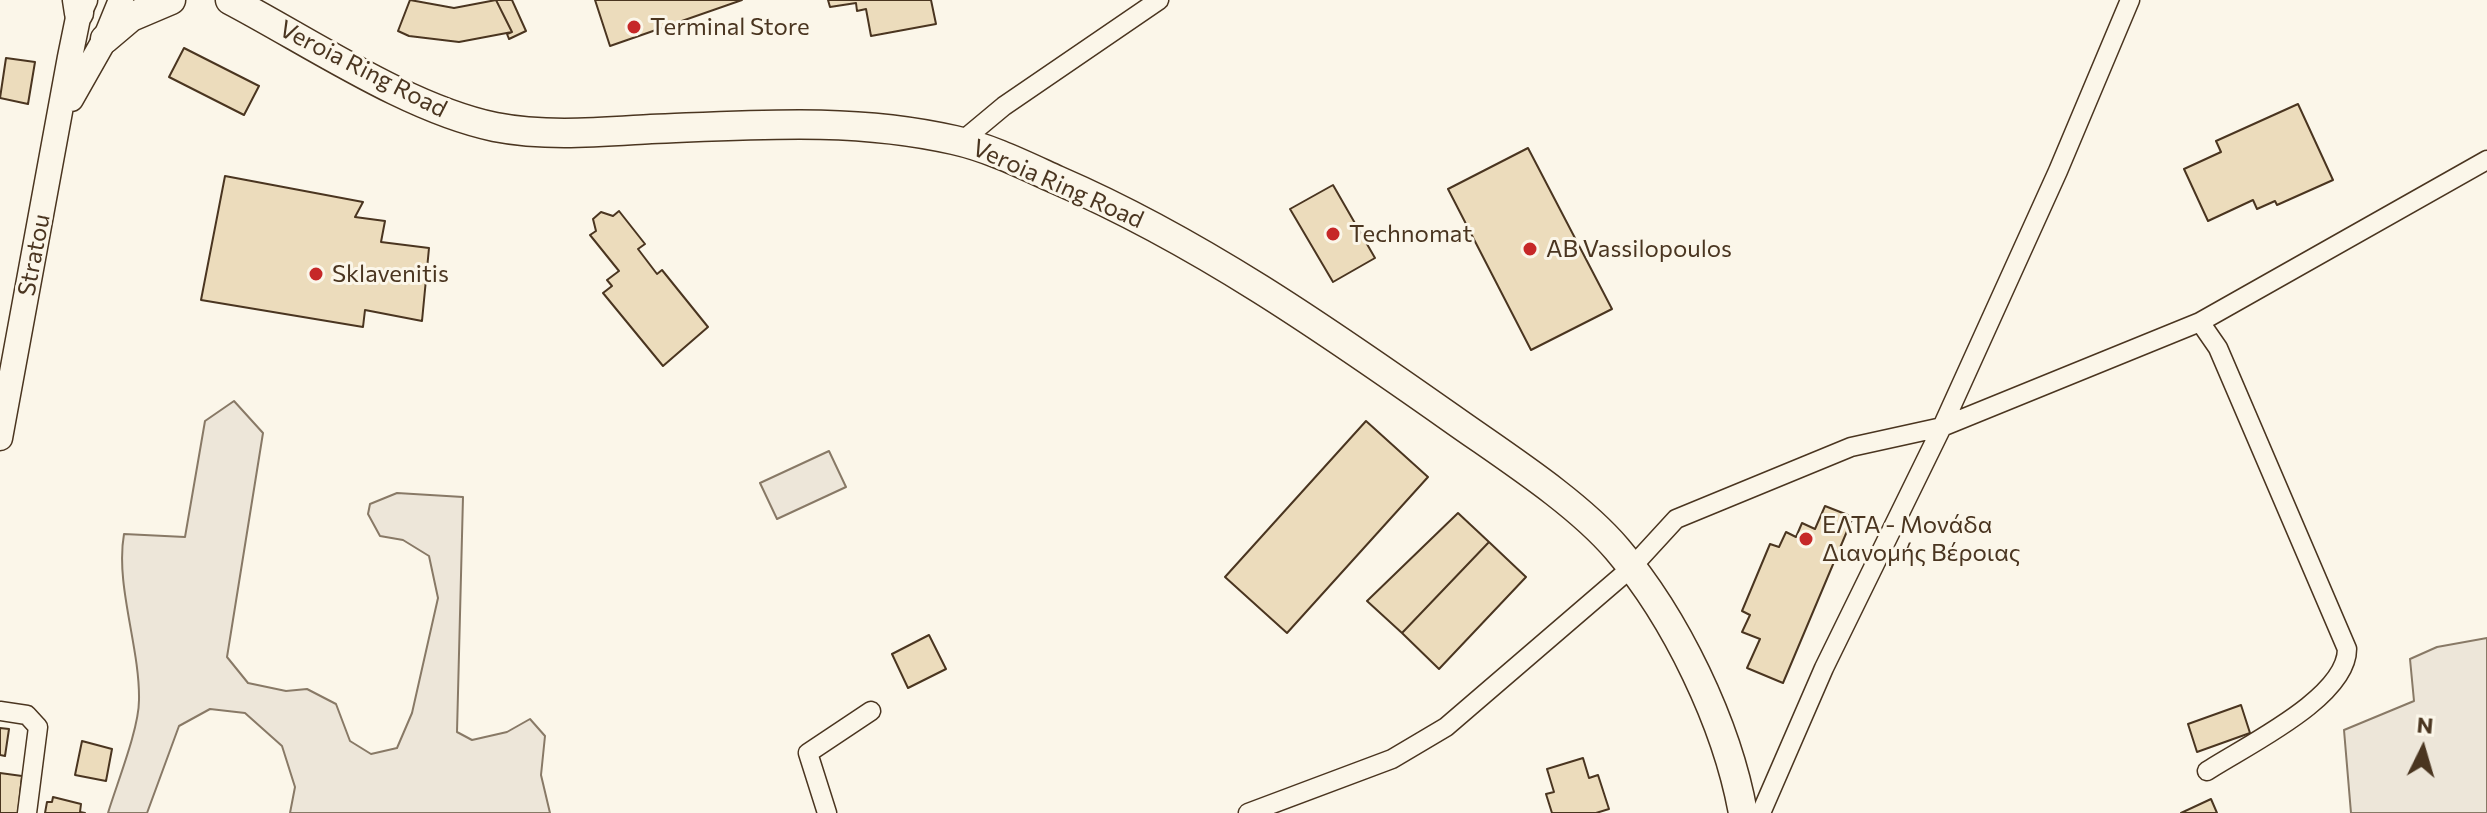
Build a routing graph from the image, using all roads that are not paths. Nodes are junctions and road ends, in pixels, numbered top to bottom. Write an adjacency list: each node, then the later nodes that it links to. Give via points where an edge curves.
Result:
1 (121, 0): 7 (main road)
2 (171, 0): 7 (main road, via 131,17)
3 (230, 0): 9 (main road, Verοia Ring Road, via 429,107 501,128 581,132 828,123)
4 (1159, 0): 9 (street, via 1004,106)
5 (2130, 0): 12 (street)
6 (81, 4): 8 (main road, Stratou)
7 (105, 39): 8 (main road)
8 (61, 119): 13 (main road, Stratou)
9 (962, 141): 14 (main road, Verοia Ring Road, via 1117,206 1255,286 1536,478 1616,547)
10 (2487, 160): 11 (street)
11 (2200, 322): 12 (street); 17 (street, via 2218,348 2347,649 2347,663 2335,683 2300,712)
12 (1942, 427): 14 (street, via 1851,447 1676,519); 22 (street, via 1824,668)
13 (0, 438)
14 (1631, 568): 20 (street, via 1446,727 1392,759); 21 (main road, Verοia Ring Road, via 1679,640 1705,696)
15 (0, 711): 18 (street, via 27,715 38,727)
16 (871, 711): 19 (street, via 808,753)
17 (2207, 771)
18 (27, 813)
19 (827, 813)
20 (1248, 813)
21 (1743, 813)
22 (1761, 813)

